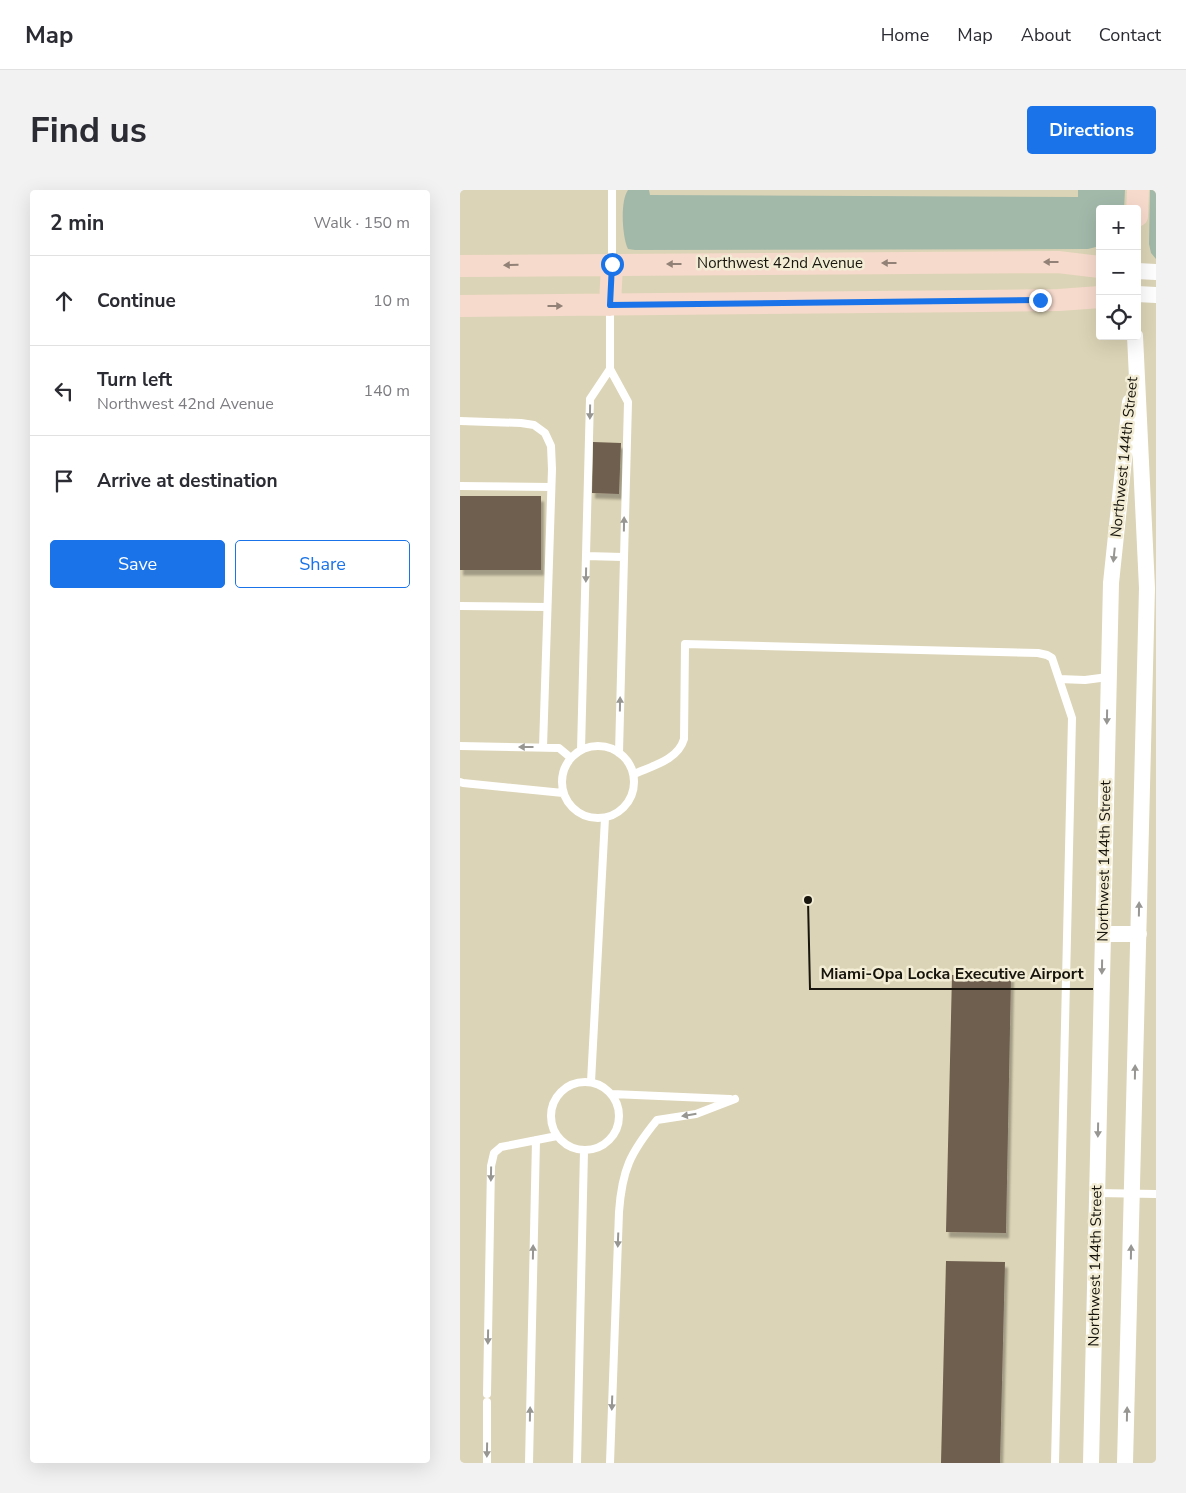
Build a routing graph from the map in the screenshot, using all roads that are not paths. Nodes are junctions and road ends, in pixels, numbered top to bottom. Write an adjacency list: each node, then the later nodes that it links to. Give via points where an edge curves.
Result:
1 (612, 190): 4 (lane)
2 (1138, 190): 3 (street)
3 (1137, 205)
4 (612, 264): 5 (street, Northwest 42nd Avenue, one-way to 5); 6 (street, Northwest 42nd Avenue, one-way to 4, via 1058,262); 12 (street)
5 (460, 266)
6 (1096, 266)
7 (1141, 271): 8 (street)
8 (1156, 272)
9 (1141, 294): 10 (street)
10 (1156, 295)
11 (1096, 297): 12 (street, via 982,302)
12 (610, 305): 13 (street, one-way to 12); 15 (lane)
13 (460, 306)
14 (1135, 343): 23 (street, Northwest 144th Street, one-way to 23, via 1111,582); 35 (street, Northwest 144th Street, one-way to 14, via 1147,588)
15 (610, 369): 19 (lane, one-way to 19, via 590,399); 20 (lane, one-way to 15, via 628,402)
16 (460, 421): 18 (lane, via 534,425 545,433 551,446)
17 (460, 486): 18 (lane)
18 (551, 487): 22 (lane)
19 (586, 556): 20 (lane); 27 (lane, one-way to 27)
20 (624, 557): 28 (lane, one-way to 20)
21 (460, 606): 22 (lane)
22 (547, 607): 26 (lane)
23 (1108, 677): 24 (lane); 34 (street, Northwest 144th Street, one-way to 34)
24 (1059, 679): 30 (lane, via 1052,658 1038,653 685,644 684,739 681,748 665,761); 48 (lane, via 1072,718)
25 (460, 746): 26 (lane, one-way to 25)
26 (543, 747): 29 (lane, via 559,748)
27 (581, 750): 28 (lane, via 600,746); 29 (lane)
28 (619, 752): 30 (lane)
29 (571, 758): 32 (lane, via 562,781)
30 (634, 774): 33 (lane, via 631,798 625,807)
31 (460, 782): 32 (lane)
32 (564, 793): 33 (lane, via 568,802 584,816)
33 (604, 818): 36 (lane)
34 (1102, 934): 35 (street); 41 (street, Northwest 144th Street, one-way to 41)
35 (1139, 934): 42 (street, Northwest 144th Street, one-way to 35)
36 (590, 1082): 37 (lane); 38 (lane, via 568,1086 556,1098 550,1114)
37 (612, 1094): 40 (lane, via 617,1104 618,1126 605,1144); 47 (lane, one-way to 47, via 734,1099 696,1114 657,1120 629,1161 621,1186 619,1212)
38 (557, 1136): 39 (lane); 40 (lane, via 564,1144)
39 (536, 1140): 44 (lane, one-way to 44, via 501,1147 494,1153 491,1166); 45 (lane, one-way to 39)
40 (584, 1151): 46 (lane)
41 (1097, 1193): 42 (lane); 49 (street, Northwest 144th Street)
42 (1132, 1194): 43 (lane); 50 (street, Northwest 144th Street, one-way to 42)
43 (1156, 1194)
44 (486, 1463)
45 (530, 1463)
46 (577, 1463)
47 (610, 1463)
48 (1055, 1463)
49 (1091, 1463)
50 (1126, 1463)

